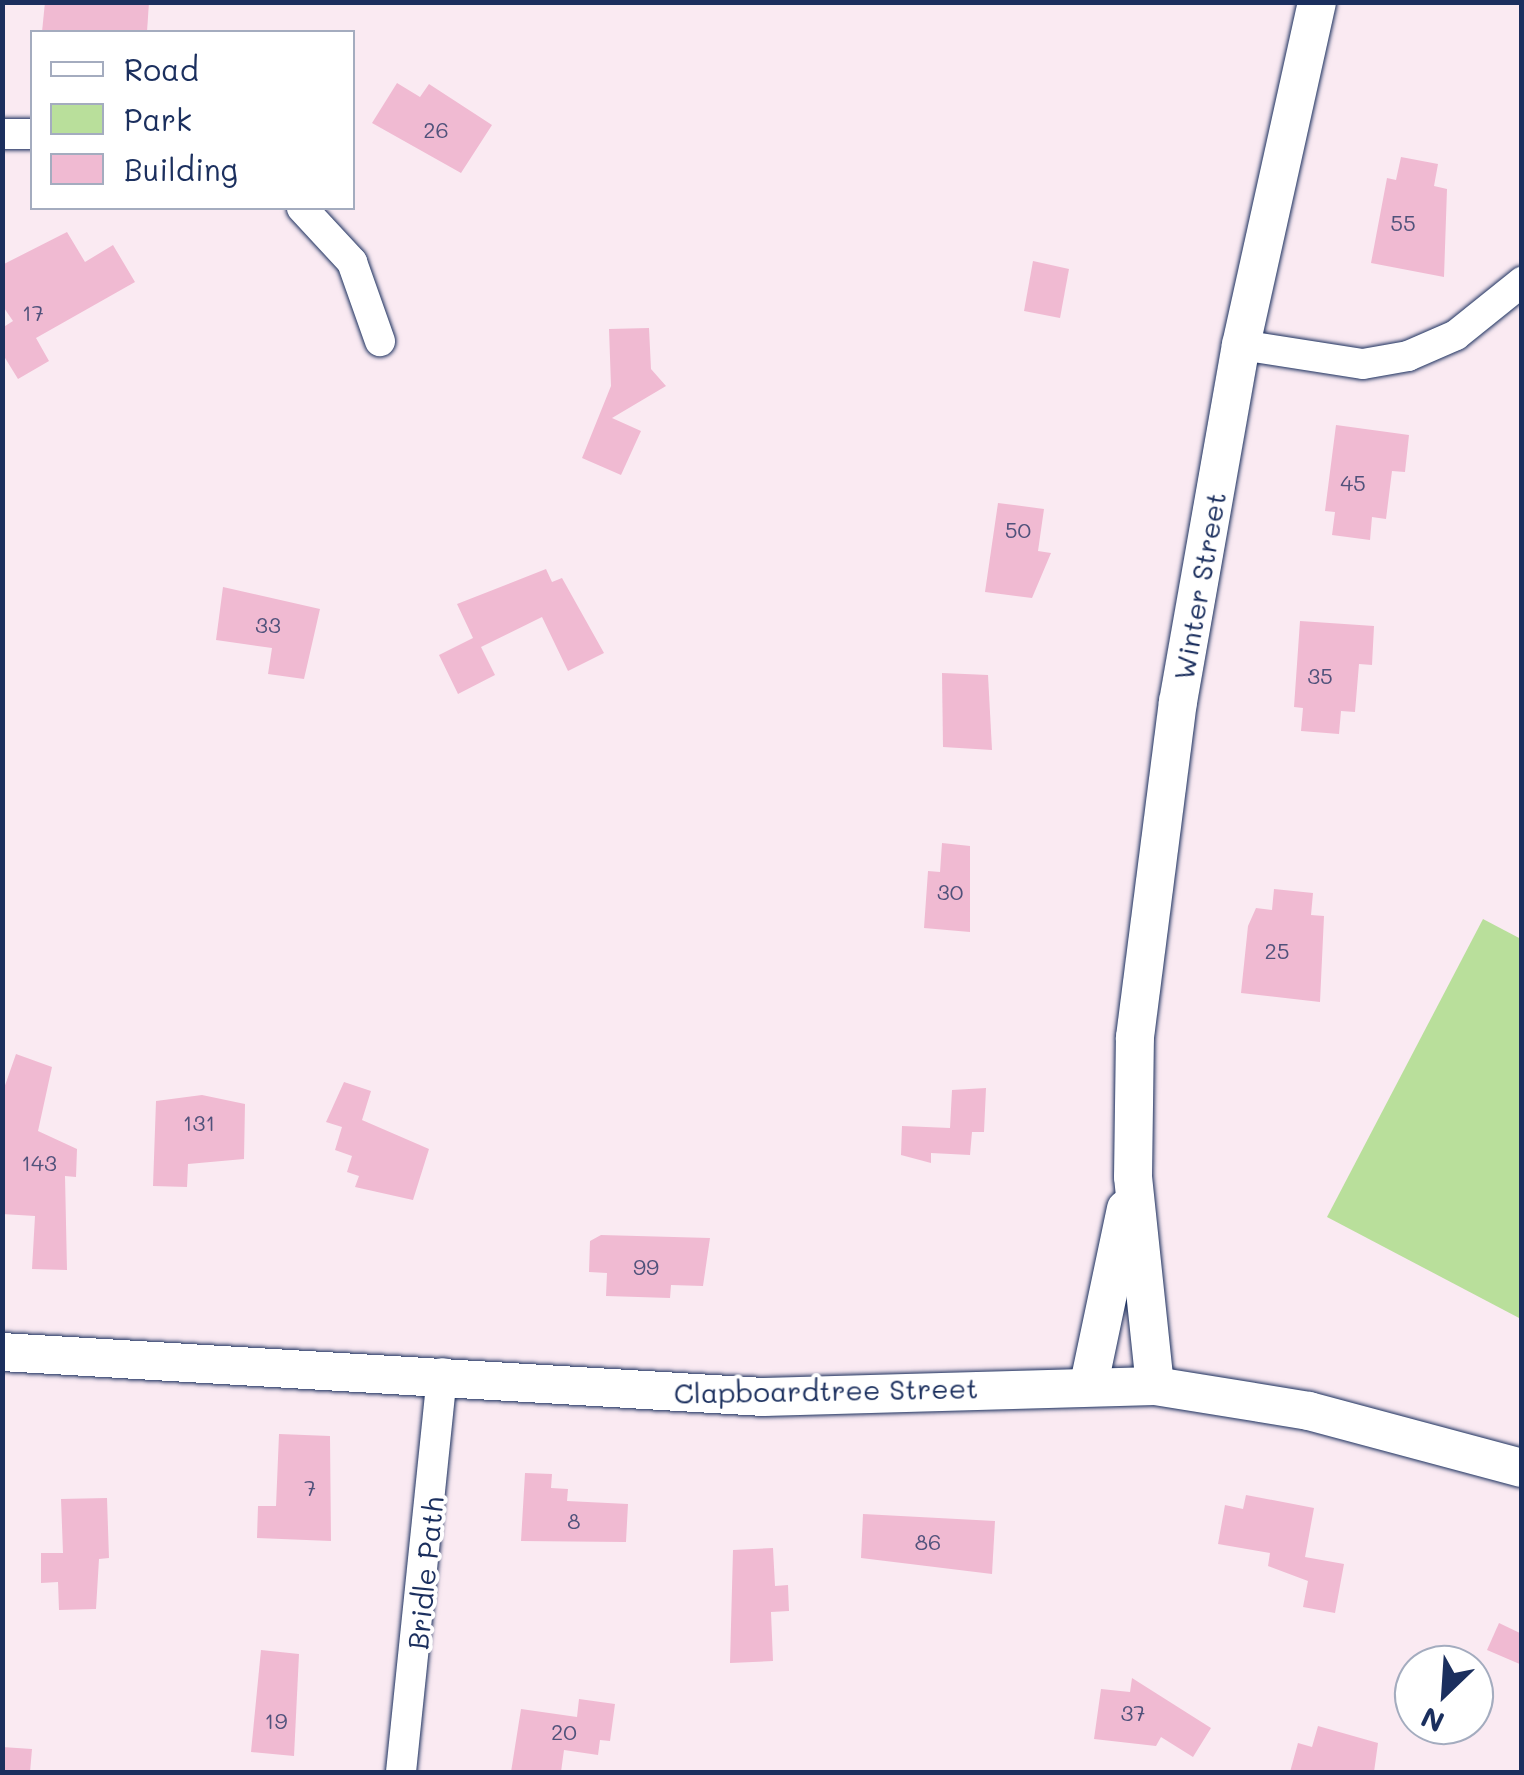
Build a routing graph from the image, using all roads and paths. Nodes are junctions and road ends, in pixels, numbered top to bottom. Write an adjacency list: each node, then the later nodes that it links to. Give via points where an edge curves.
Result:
1 (1318, 2): 7 (street, Winter Street)
2 (2, 134): 3 (street)
3 (30, 134)
4 (304, 210): 6 (street, via 352,262)
5 (1522, 282): 7 (street, via 1456,335 1408,356 1362,364)
6 (380, 341)
7 (1242, 346): 8 (street, Winter Street, via 1176,718 1136,1036)
8 (1132, 1177): 11 (street, Winter Street); 12 (street, Winter Street)
9 (2, 1352): 10 (street, Clapboardtree Street)
10 (442, 1373): 11 (street, Clapboardtree Street, via 764,1397); 14 (street, Bridle Path)
11 (1089, 1384): 12 (street, Clapboardtree Street)
12 (1156, 1386): 13 (street, Clapboardtree Street, via 1309,1411)
13 (1522, 1468)
14 (401, 1772)

